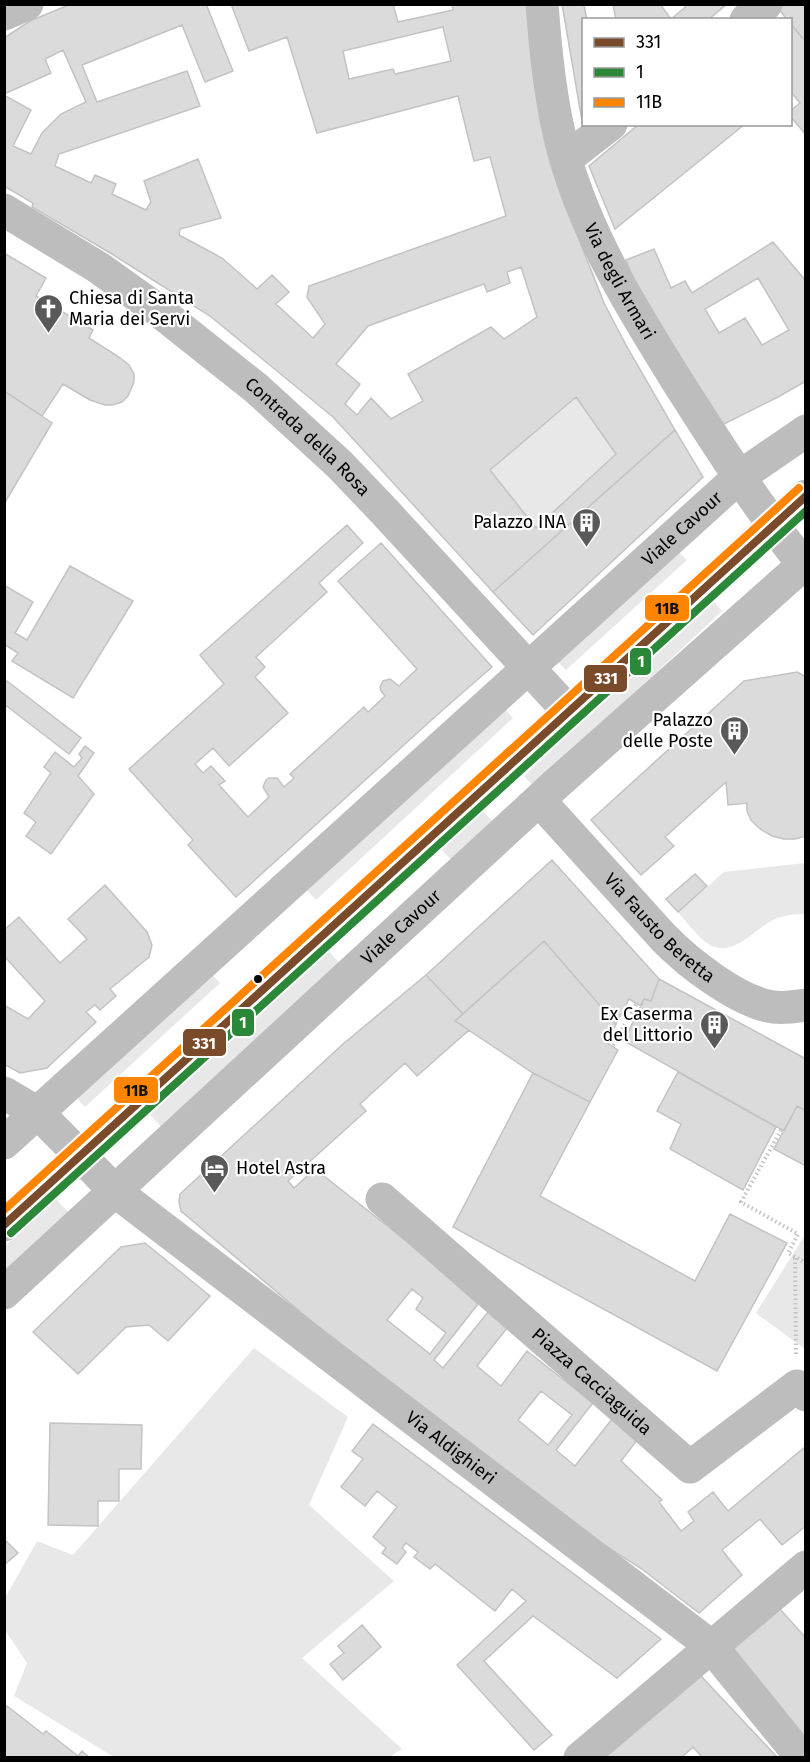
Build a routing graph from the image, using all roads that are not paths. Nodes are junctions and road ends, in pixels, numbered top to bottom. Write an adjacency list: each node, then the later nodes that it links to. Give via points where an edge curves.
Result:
1 (27, 4): 4 (street)
2 (542, 4): 7 (street, Via degli Armari, via 551,92)
3 (766, 4): 5 (street)
4 (4, 14)
5 (748, 18)
6 (607, 126): 7 (street)
7 (566, 159): 10 (street, Via degli Armari, via 611,272)
8 (4, 210): 14 (street, Contrada della Rosa, via 134,292 256,388 339,464)
9 (806, 431): 10 (street, Viale Cavour)
10 (739, 477): 12 (street, Via degli Armari); 14 (street, Viale Cavour)
11 (806, 496): 12 (street)
12 (773, 526): 13 (street, Via degli Armari); 15 (street)
13 (804, 566): 16 (street, Viale Cavour)
14 (528, 668): 15 (street, Contrada della Rosa); 19 (street, Viale Cavour)
15 (568, 712): 21 (street)
16 (539, 800): 17 (street, Via Fausto Beretta, via 680,954 730,990 755,1002 772,1007); 22 (street, Viale Cavour)
17 (806, 1005)
18 (4, 1093): 19 (street, Via Aldighieri)
19 (38, 1113): 20 (street, Viale Cavour); 21 (street, Via Aldighieri)
20 (4, 1143)
21 (81, 1156): 22 (street, Via Aldighieri); 24 (street)
22 (116, 1192): 25 (street, Viale Cavour); 28 (street, Via Aldighieri)
23 (382, 1199): 26 (street, Piazza Cacciaguida, via 690,1467)
24 (4, 1225)
25 (4, 1293)
26 (801, 1390)
27 (806, 1566): 28 (street)
28 (711, 1646): 29 (street); 30 (street, Via Aldighieri)
29 (580, 1758)
30 (802, 1758)

